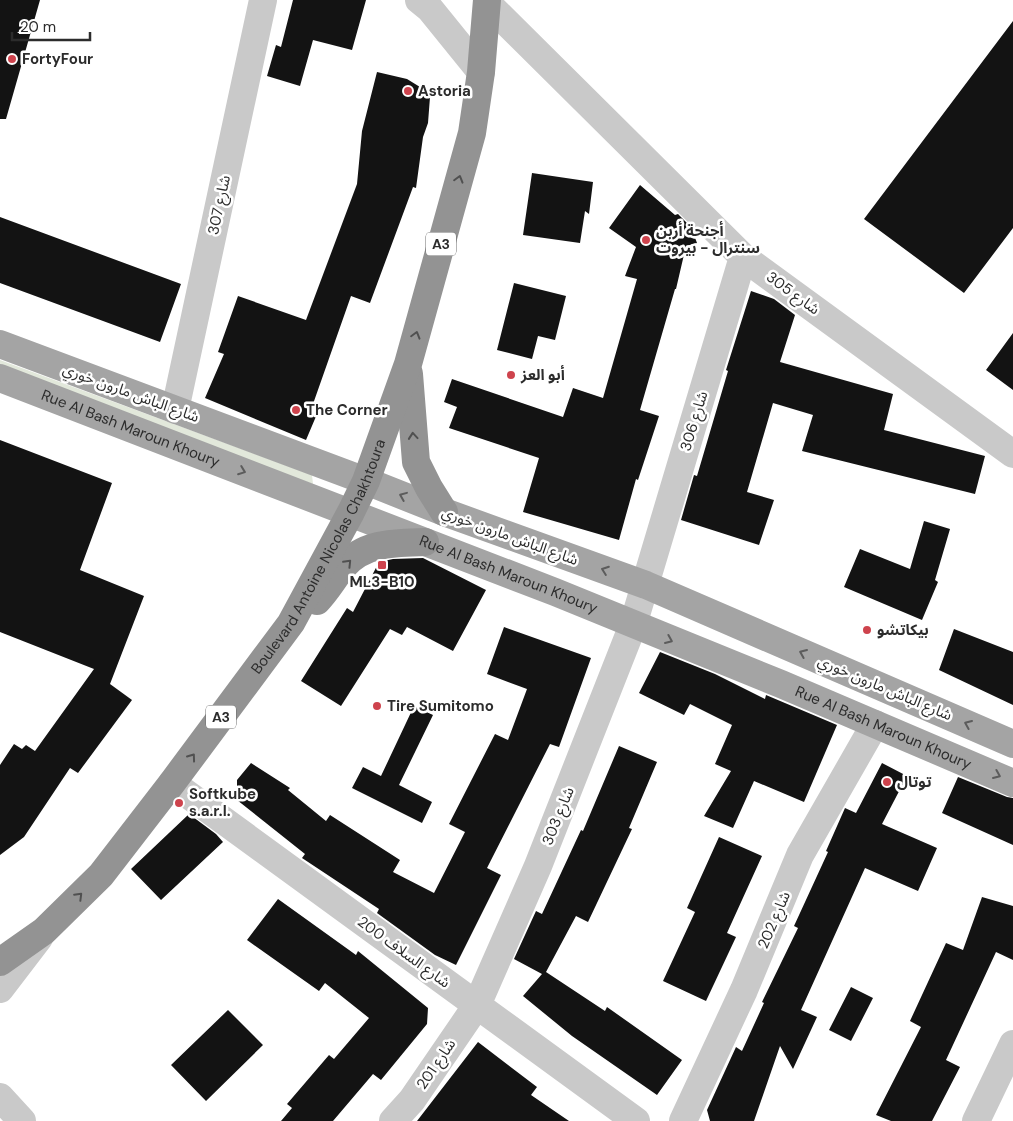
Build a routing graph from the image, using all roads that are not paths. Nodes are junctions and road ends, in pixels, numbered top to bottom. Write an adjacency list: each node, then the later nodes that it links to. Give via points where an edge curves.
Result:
1 (263, 0): 9 (street, شارع 307)
2 (420, 0): 4 (street)
3 (487, 2): 4 (highway, Boulevard Antoine Nicolas Chakhtoura / A3); 5 (street, شارع 305)
4 (481, 72): 7 (highway, Boulevard Antoine Nicolas Chakhtoura / A3, one-way to 4, via 472,133)
5 (743, 257): 10 (street, شارع 305); 15 (street, شارع 306)
6 (0, 344): 9 (main road, شارع الباش مارون خوري)
7 (408, 364): 11 (highway, Boulevard Antoine Nicolas Chakhtoura / A3); 13 (highway, one-way to 7, via 416,462)
8 (0, 378): 12 (main road, Rue Al Bash Maroun Khoury, one-way to 12)
9 (175, 410): 11 (main road, شارع الباش مارون خوري)
10 (1013, 454)
11 (366, 480): 12 (highway, Boulevard Antoine Nicolas Chakhtoura / A3); 13 (main road, شارع الباش مارون خوري, one-way to 11)
12 (351, 512): 14 (main road, Rue Al Bash Maroun Khoury); 16 (highway, Boulevard Antoine Nicolas Chakhtoura / A3)
13 (444, 512): 15 (main road, شارع الباش مارون خوري, one-way to 13)
14 (425, 542): 16 (highway, one-way to 14, via 319,599 356,554 394,543); 17 (main road, Rue Al Bash Maroun Khoury)
15 (646, 585): 17 (street, شارع 306); 19 (main road, شارع الباش مارون خوري, one-way to 15)
16 (291, 623): 21 (highway, Boulevard Antoine Nicolas Chakhtoura / A3, one-way to 16)
17 (633, 625): 18 (main road, Rue Al Bash Maroun Khoury, one-way to 18); 26 (street, شارع 303, via 538,866)
18 (875, 724): 20 (main road, Rue Al Bash Maroun Khoury, one-way to 20); 32 (street, شارع 202, via 800,855 744,990)
19 (1013, 744)
20 (1013, 782)
21 (172, 783): 22 (highway, Boulevard Antoine Nicolas Chakhtoura / A3, one-way to 21, via 101,875); 26 (street, 200 شارع السلاف)
22 (44, 931): 23 (street, Boulevard Antoine Nicolas Chakhtoura); 24 (highway, A3); 25 (street, Boulevard Antoine Nicolas Chakhtoura)
23 (0, 947)
24 (0, 962)
25 (0, 989)
26 (477, 1005): 30 (street, شارع 201, via 412,1100); 31 (street, 200 شارع السلاف)
27 (1013, 1044): 33 (street)
28 (0, 1097): 29 (street)
29 (22, 1121)
30 (393, 1121)
31 (636, 1121)
32 (683, 1121)
33 (976, 1121)

